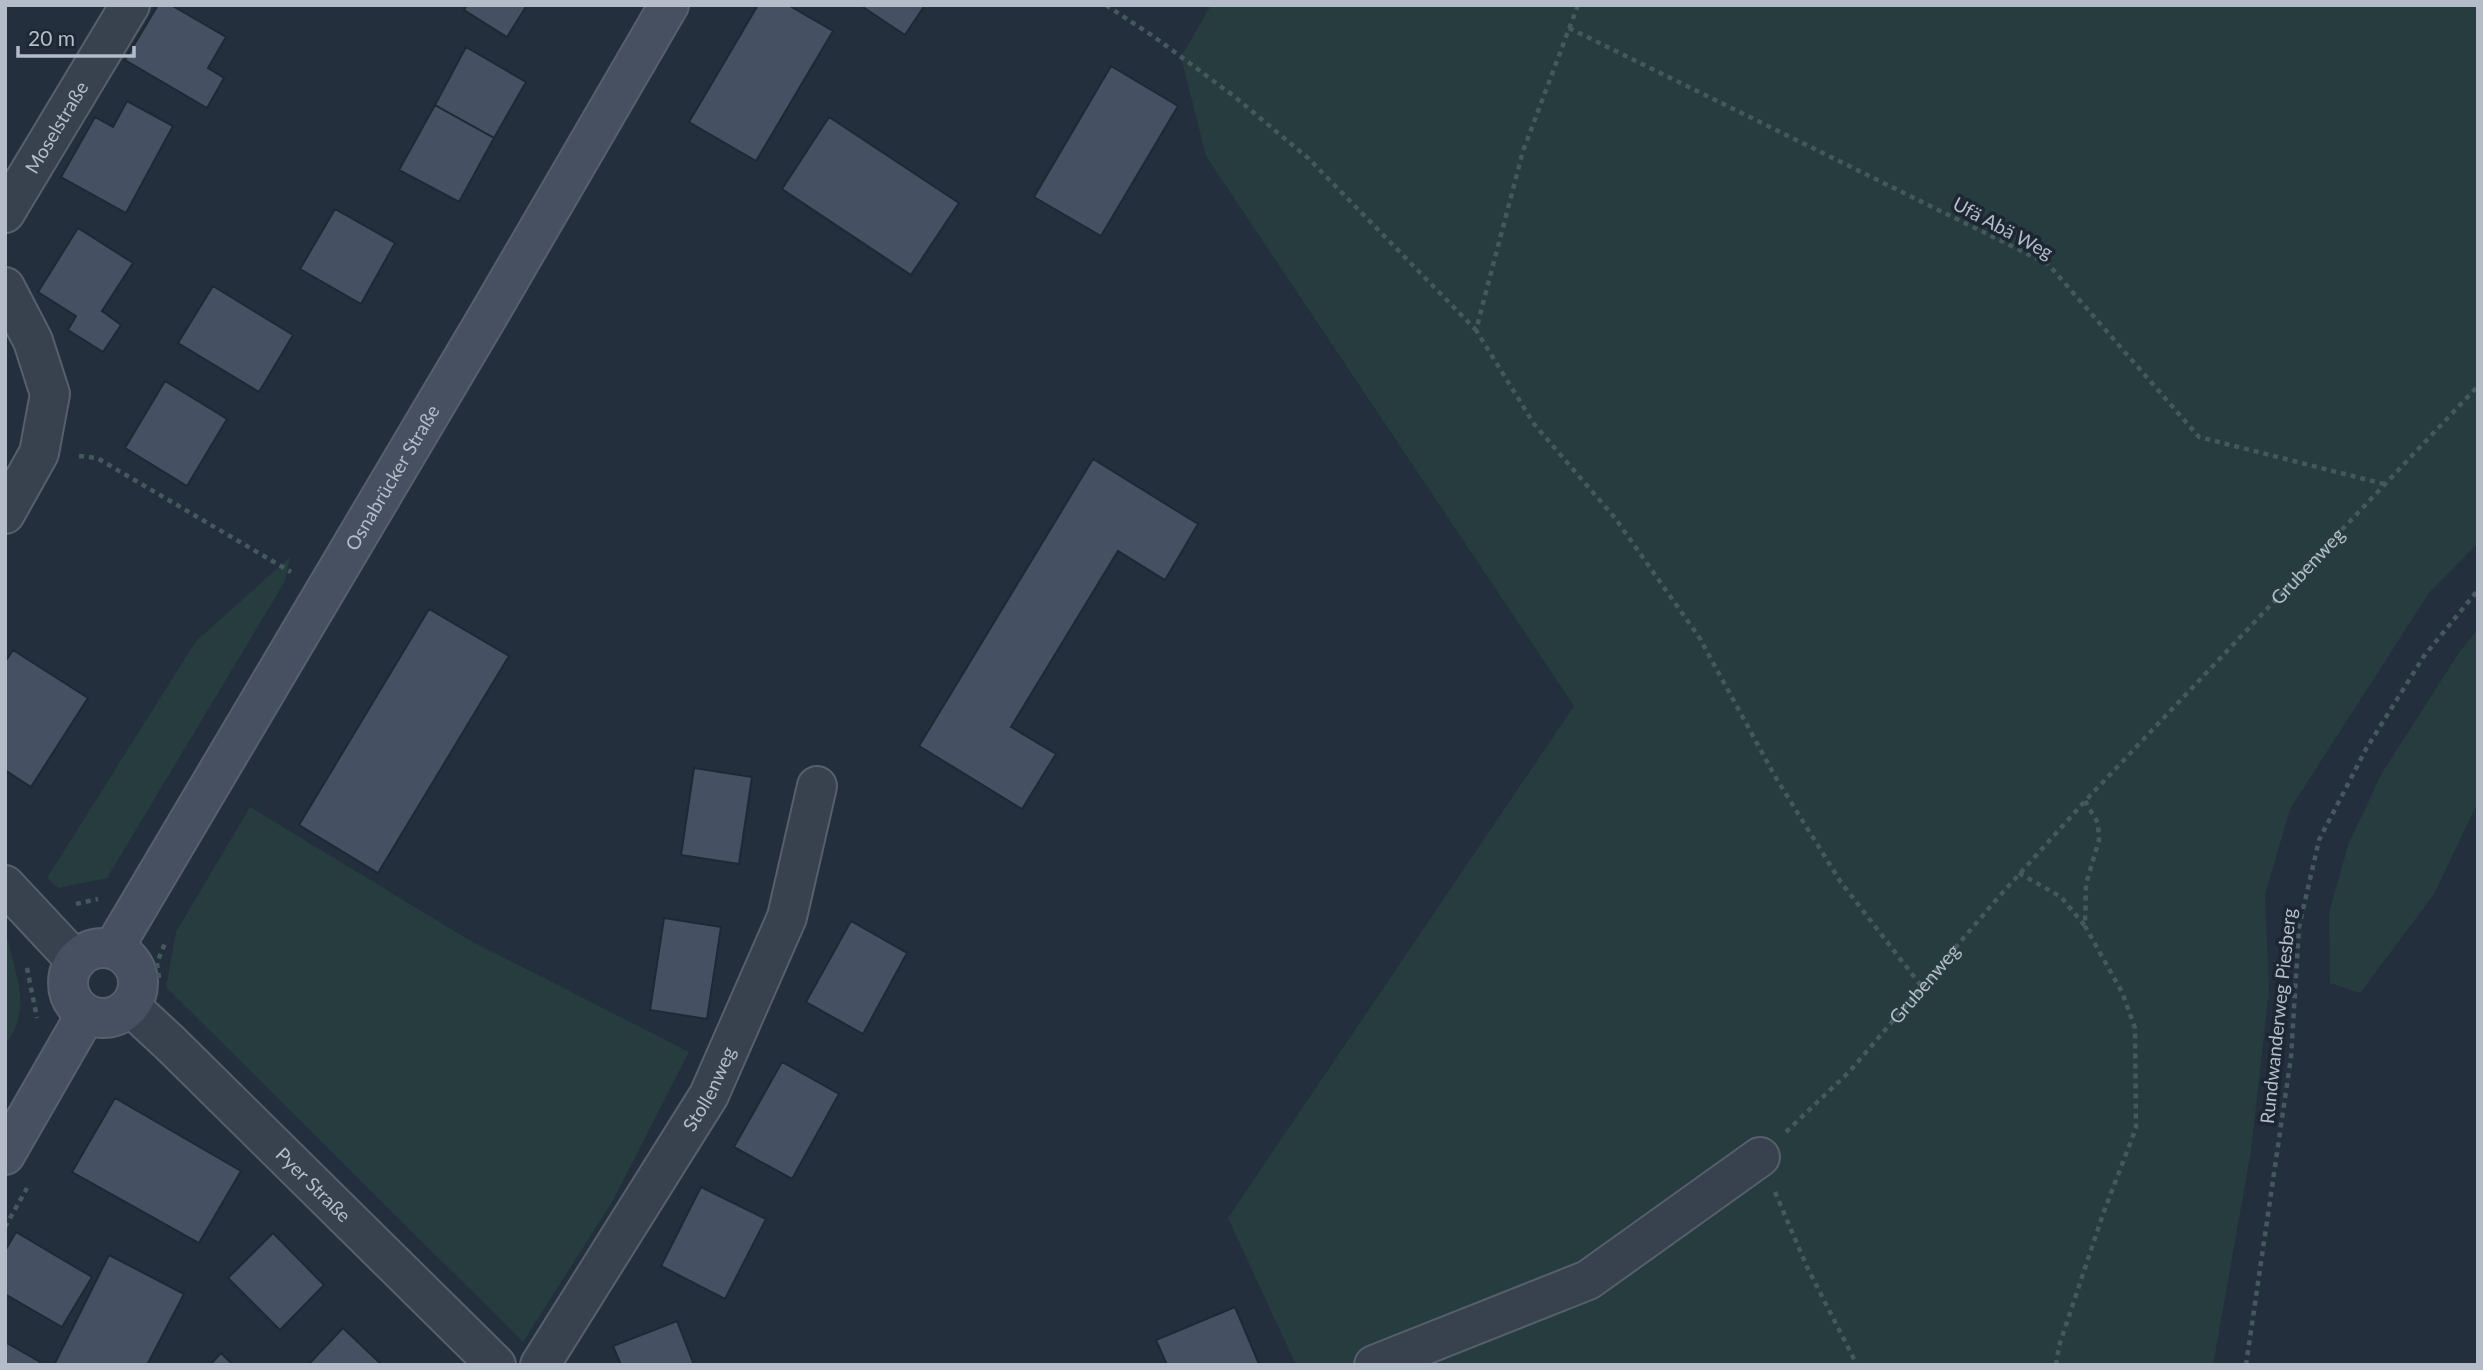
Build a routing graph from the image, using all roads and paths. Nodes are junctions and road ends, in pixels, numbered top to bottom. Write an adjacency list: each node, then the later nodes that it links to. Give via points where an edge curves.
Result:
1 (130, 5): 6 (street, Moselstraße)
2 (669, 5): 14 (street, Osnabrücker Straße)
3 (1106, 5): 8 (path, via 1235,97 1308,158)
4 (1578, 5): 5 (path)
5 (1569, 28): 8 (path, via 1523,151); 11 (path, Ufä Abä Weg, via 2048,264 2199,437)
6 (5, 214)
7 (5, 287): 10 (street, via 33,341 51,394)
8 (1476, 330): 23 (path, via 1534,424 1615,518 1699,637 1776,778 1840,881)
9 (2478, 386): 11 (path, Grubenweg)
10 (39, 453): 12 (street); 14 (path, via 97,458)
11 (2385, 485): 16 (path, Grubenweg)
12 (5, 514)
13 (2478, 590): 33 (path, Rundwanderweg Piesberg, via 2424,656 2366,749 2319,840 2299,927 2291,1057)
14 (324, 592): 21 (street, Osnabrücker Straße)
15 (817, 786): 29 (street, Stollenweg, via 787,917 709,1095)
16 (2085, 801): 17 (path, Grubenweg); 19 (path, via 2098,823 2099,841 2086,884)
17 (2019, 873): 19 (path, via 2061,897); 23 (path, Grubenweg)
18 (5, 885): 22 (street)
19 (2085, 926): 32 (path, via 2122,992 2135,1028 2136,1128 2103,1214)
20 (168, 934): 24 (path)
21 (113, 949): 22 (street, via 93,949); 24 (street, via 132,962 137,972 136,995)
22 (76, 961): 25 (street, via 70,970 69,990)
23 (1922, 987): 27 (path, Grubenweg, via 1850,1071)
24 (145, 997): 25 (street, via 105,1018); 28 (street, Pyer Straße, via 170,1042)
25 (86, 1014): 26 (street)
26 (5, 1155)
27 (1759, 1157): 30 (street, via 1588,1280); 31 (path)
28 (473, 1357)
29 (540, 1365)
30 (1374, 1365)
31 (1857, 1365)
32 (2056, 1365)
33 (2246, 1365)

